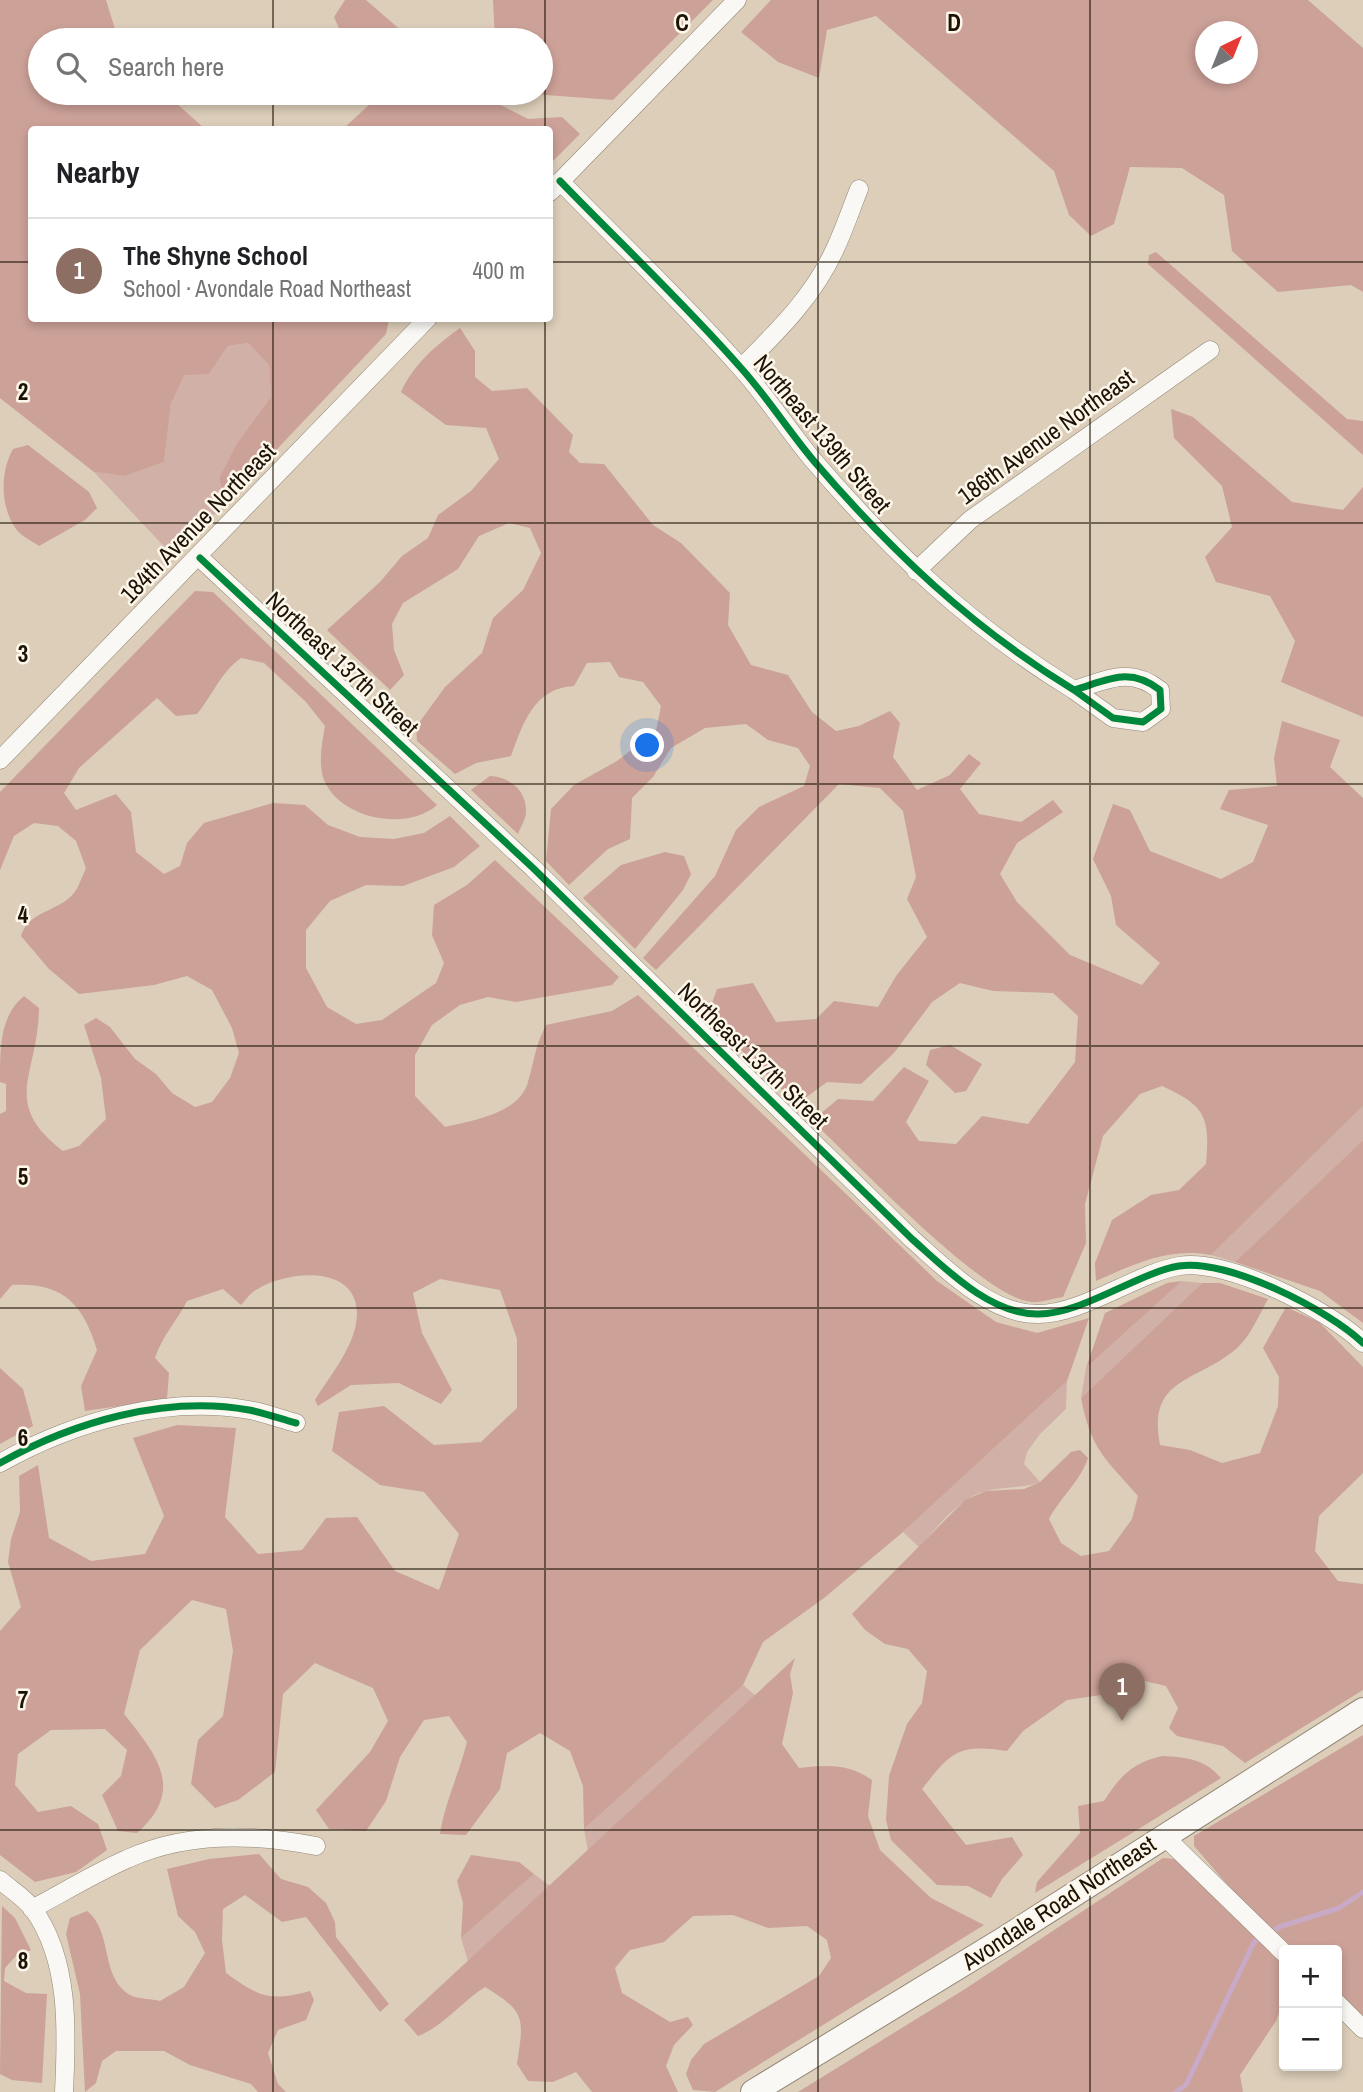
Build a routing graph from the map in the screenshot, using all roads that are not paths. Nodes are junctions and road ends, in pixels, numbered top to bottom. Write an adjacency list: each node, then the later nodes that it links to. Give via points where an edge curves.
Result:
1 (737, 0): 2 (street)
2 (555, 186): 6 (street, Northeast 139th Street)
3 (859, 189): 6 (street, via 835,251 810,293)
4 (424, 322): 7 (street, 184th Avenue Northeast)
5 (1209, 350): 8 (street, 186th Avenue Northeast, via 970,520)
6 (741, 368): 8 (street, Northeast 139th Street, via 813,460)
7 (200, 558): 10 (street, 184th Avenue Northeast); 11 (street, Northeast 137th Street, via 533,868 967,1289 1000,1305 1037,1314 1076,1305 1180,1266 1222,1271 1305,1303 1346,1327)
8 (916, 571): 9 (street, Northeast 139th Street, via 1006,647)
9 (1074, 690)
10 (0, 760)
11 (1363, 1343)
12 (296, 1423): 13 (street, via 251,1410 151,1409 84,1425)
13 (0, 1463)
14 (1363, 1710): 15 (main road, Avondale Road Northeast)
15 (1164, 1836): 19 (street); 23 (main road, Avondale Road Northeast)
16 (316, 1846): 18 (street, via 281,1839 174,1843 129,1858)
17 (0, 1880): 18 (street)
18 (32, 1909): 22 (street, via 59,1963 68,2029)
19 (1279, 1948)
20 (1342, 2008): 21 (street)
21 (1363, 2029)
22 (64, 2092)
23 (753, 2092)

